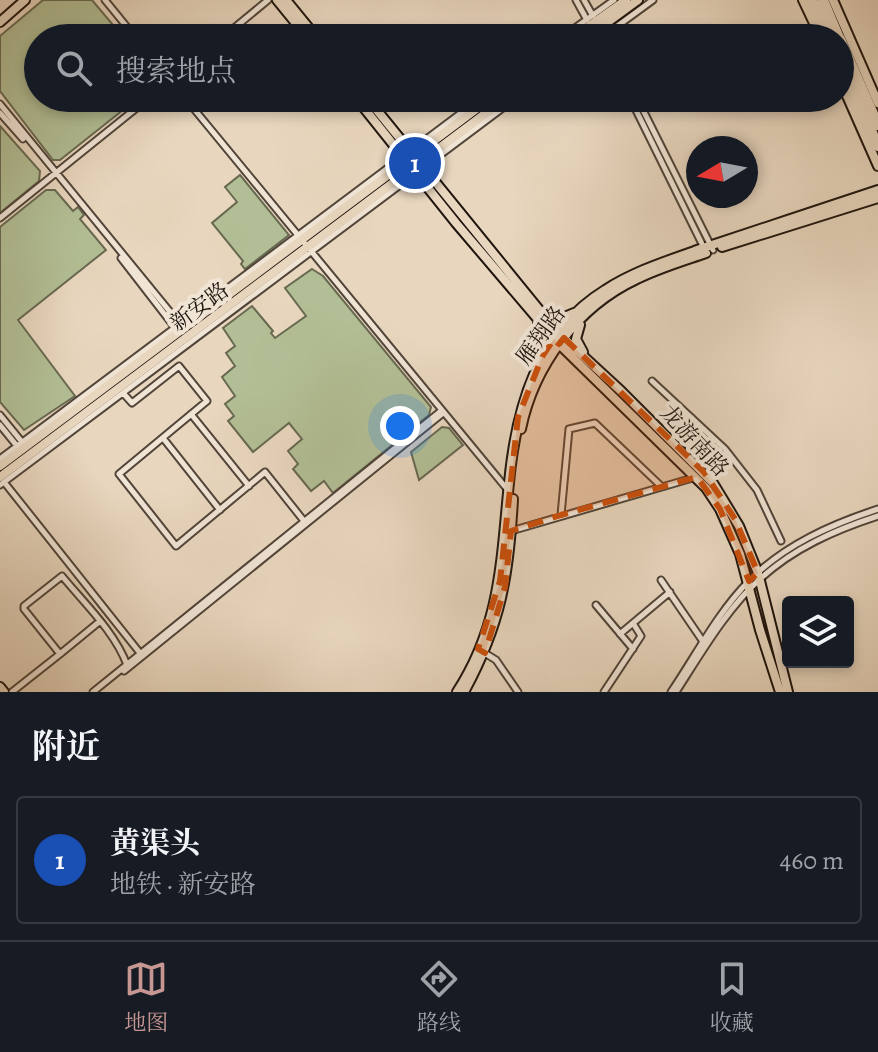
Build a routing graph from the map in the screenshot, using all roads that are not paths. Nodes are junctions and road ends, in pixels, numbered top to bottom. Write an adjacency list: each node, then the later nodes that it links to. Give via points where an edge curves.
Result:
1 (19, 0): 17 (main road)
2 (25, 0): 17 (main road)
3 (105, 0): 18 (street)
4 (268, 0): 19 (street)
5 (277, 0): 20 (main road)
6 (286, 0): 21 (main road)
7 (576, 0): 22 (street)
8 (584, 0): 23 (street)
9 (614, 0): 24 (street)
10 (626, 0): 25 (main road)
11 (638, 0): 26 (main road)
12 (653, 0): 27 (street)
13 (803, 0): 28 (main road)
14 (812, 0): 29 (highway)
15 (823, 0): 30 (highway)
16 (833, 0): 31 (main road)
17 (0, 20)
18 (125, 24)
19 (239, 24)
20 (297, 24)
21 (306, 24)
22 (593, 24)
23 (595, 24)
24 (600, 24)
25 (602, 24)
26 (604, 24)
27 (607, 24)
28 (814, 24)
29 (823, 24)
30 (833, 24)
31 (843, 24)
32 (854, 48): 35 (main road)
33 (854, 71): 49 (highway)
34 (854, 92): 50 (highway)
35 (878, 103)
36 (0, 104): 53 (street)
37 (132, 112): 53 (street)
38 (197, 112): 59 (street)
39 (368, 112): 51 (main road)
40 (377, 112): 51 (main road)
41 (466, 112): 51 (street)
42 (474, 112): 51 (main road)
43 (486, 112): 51 (main road)
44 (493, 112): 51 (street)
45 (637, 112): 60 (street)
46 (644, 112): 60 (street)
47 (854, 112): 52 (main road)
48 (0, 113): 53 (street)
49 (878, 125)
50 (878, 146)
51 (413, 162): 59 (main road, 新安路); 59 (street); 61 (main road)
52 (878, 166)
53 (54, 175): 58 (street); 63 (street)
54 (878, 184): 56 (main road)
55 (878, 190): 56 (main road, 雁翔路)
56 (862, 200): 57 (main road, 雁翔路); 60 (main road, 雁翔路)
57 (878, 200)
58 (0, 218)
59 (305, 244): 63 (main road, 新安路); 63 (street); 69 (street)
60 (708, 249): 62 (main road, 雁翔路, via 632,275 606,289)
61 (534, 309): 62 (main road, via 558,319); 64 (main road); 66 (main road, via 543,342)
62 (582, 313): 64 (main road, 雁翔路); 65 (main road, via 576,339)
63 (184, 334): 68 (street); 76 (main road, 新安路); 76 (street)
64 (559, 338): 65 (main road, 龙游南路); 66 (main road, 雁翔路); 79 (main road, 龙游南路); 89 (main road, 雁翔路, via 523,420)
65 (591, 362): 75 (main road, 龙游南路)
66 (537, 367): 83 (main road, 雁翔路, via 518,417)
67 (652, 381): 72 (street)
68 (123, 393): 70 (street, via 132,403 179,366 207,401); 76 (street)
69 (442, 412): 83 (street); 88 (street); 106 (street)
70 (191, 414): 74 (street); 81 (street)
71 (0, 415): 76 (street)
72 (692, 418): 75 (street); 90 (street, via 757,490)
73 (0, 425): 76 (street)
74 (163, 438): 85 (street); 85 (street, via 119,474 176,546)
75 (671, 440): 91 (main road, 龙游南路, via 722,496 739,526)
76 (26, 452): 77 (street); 78 (main road, 新安路); 80 (main road, 新安路)
77 (0, 459)
78 (0, 466)
79 (697, 477): 82 (street); 91 (main road, 龙游南路, via 720,509)
80 (1, 481): 102 (street)
81 (249, 486): 85 (street); 88 (street, via 265,472)
82 (662, 487): 86 (street); 86 (street, via 595,423 569,429)
83 (508, 490): 101 (main road, 雁翔路, via 500,581)
84 (878, 509): 91 (street, via 801,541)
85 (220, 510)
86 (561, 515): 89 (street)
87 (878, 516): 91 (street, via 811,543)
88 (304, 521): 102 (street)
89 (511, 531): 101 (main road, 雁翔路, via 505,587)
90 (781, 541)
91 (755, 578): 93 (main road, 龙游南路); 99 (street); 113 (main road, 龙游南路)
92 (661, 580): 94 (street)
93 (749, 591): 111 (street); 112 (main road, 龙游南路)
94 (670, 592): 97 (street); 99 (street)
95 (596, 605): 98 (street)
96 (99, 622): 103 (street); 103 (street, via 62,576 24,606); 104 (street)
97 (633, 623): 98 (street); 100 (street, via 641,636)
98 (620, 634): 100 (street)
99 (704, 643): 111 (street)
100 (633, 649): 110 (street)
101 (481, 651): 107 (main road, 雁翔路); 108 (main road, 雁翔路); 109 (street, via 496,660)
102 (140, 653): 104 (street)
103 (60, 654): 105 (street)
104 (127, 665): 106 (street)
105 (12, 692)
106 (96, 692)
107 (457, 692)
108 (464, 692)
109 (518, 692)
110 (604, 692)
111 (673, 692)
112 (780, 692)
113 (788, 692)

